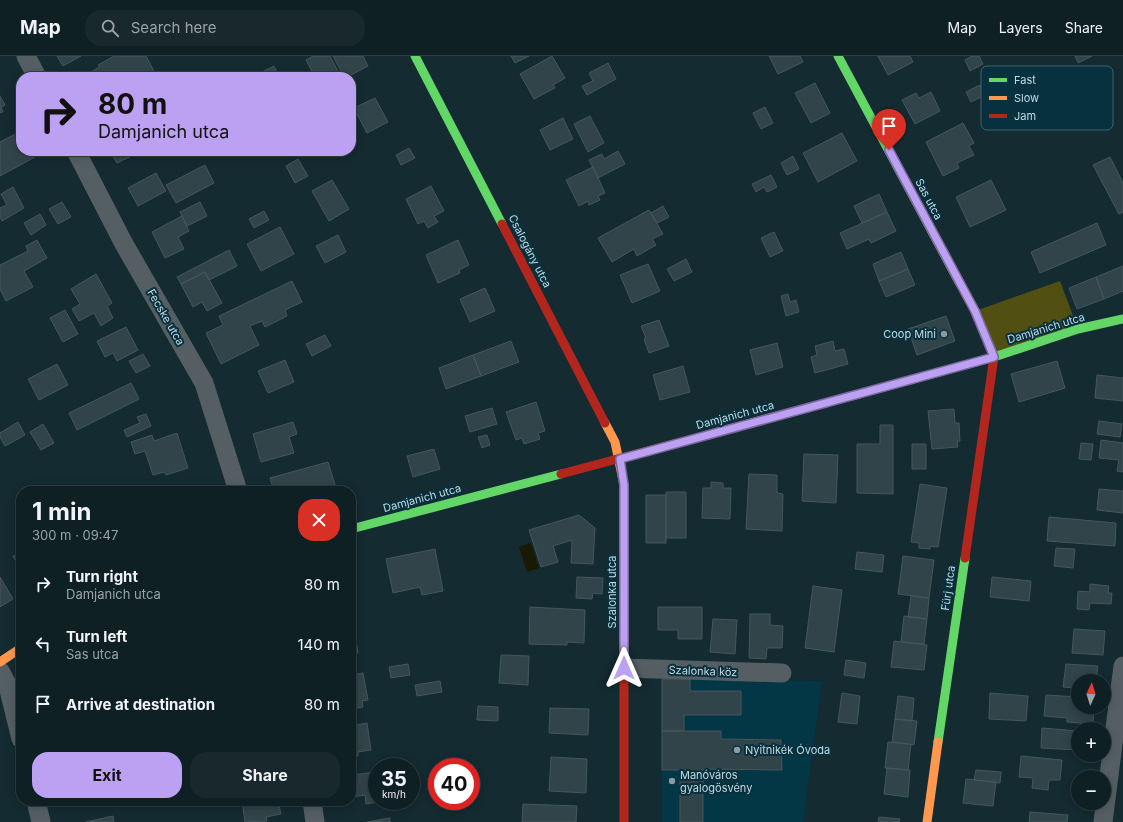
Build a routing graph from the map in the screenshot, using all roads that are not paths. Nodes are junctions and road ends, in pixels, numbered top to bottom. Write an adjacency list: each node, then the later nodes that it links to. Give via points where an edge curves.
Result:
1 (26, 56): 4 (street)
2 (415, 56): 8 (street, Csalogány utca, via 615,442)
3 (838, 56): 7 (street, Sas utca, via 975,311)
4 (34, 72)
5 (79, 156): 9 (street, Fecske utca, via 124,244 204,383)
6 (1123, 319): 7 (street, Damjanich utca, via 1078,329)
7 (994, 357): 8 (street, Damjanich utca); 23 (street, Fürj utca)
8 (620, 459): 10 (street, Damjanich utca); 14 (street, Szalonka utca, via 624,485)
9 (236, 486)
10 (356, 528)
11 (16, 651): 12 (street)
12 (0, 662)
13 (1123, 666): 24 (street)
14 (624, 668): 16 (street, Szalonka köz); 22 (street, Szalonka utca)
15 (0, 671): 17 (street, via 8,686)
16 (782, 673)
17 (16, 719)
18 (37, 806): 20 (street)
19 (313, 806): 21 (street)
20 (41, 822)
21 (315, 822)
22 (624, 822)
23 (927, 822)
24 (1103, 822)

